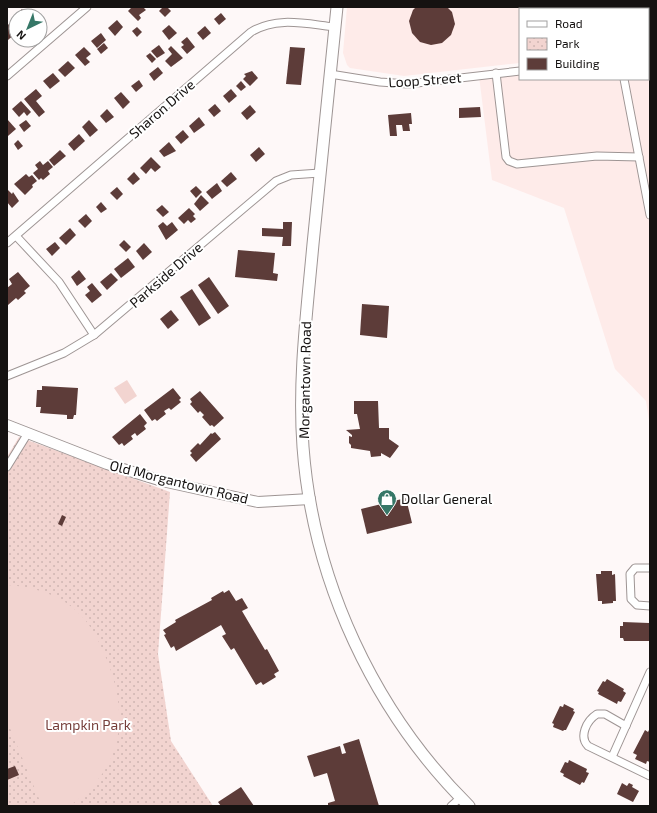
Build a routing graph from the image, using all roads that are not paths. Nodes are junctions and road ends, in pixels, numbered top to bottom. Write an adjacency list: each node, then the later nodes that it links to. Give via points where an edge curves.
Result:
1 (87, 7): 7 (street)
2 (337, 7): 3 (main road, Morgantown Road)
3 (335, 27): 6 (main road, Morgantown Road); 12 (street, Sharon Drive, via 283,21 265,25 252,32)
4 (519, 71): 5 (street, Loop Street)
5 (496, 73): 6 (street, Loop Street, via 408,84); 9 (street, via 506,157 512,163 597,156)
6 (330, 74): 10 (main road, Morgantown Road)
7 (7, 76)
8 (624, 80): 9 (street)
9 (639, 157): 11 (street)
10 (320, 173): 14 (street, Parkside Drive, via 286,176 272,184); 19 (main road, Morgantown Road, via 302,375 303,449)
11 (650, 215)
12 (16, 236): 13 (street, Sharon Drive); 14 (street, via 59,282)
13 (7, 243)
14 (94, 335): 15 (street, Parkside Drive, via 64,353)
15 (7, 376)
16 (7, 425): 17 (street, Old Morgantown Road)
17 (28, 433): 18 (street); 19 (street, Old Morgantown Road, via 121,469 188,487 258,502)
18 (7, 467)
19 (310, 499): 26 (main road, Morgantown Road, via 319,539 338,600 370,672 408,735)
20 (650, 568): 21 (street, via 635,568 630,574 631,599 638,605)
21 (650, 606)
22 (650, 672): 23 (street)
23 (626, 726): 24 (street); 24 (street, via 601,713 593,717 583,734 588,746)
24 (612, 757): 25 (street)
25 (650, 776)
26 (460, 798): 27 (street); 28 (main road, Morgantown Road)
27 (451, 806)
28 (469, 806)

